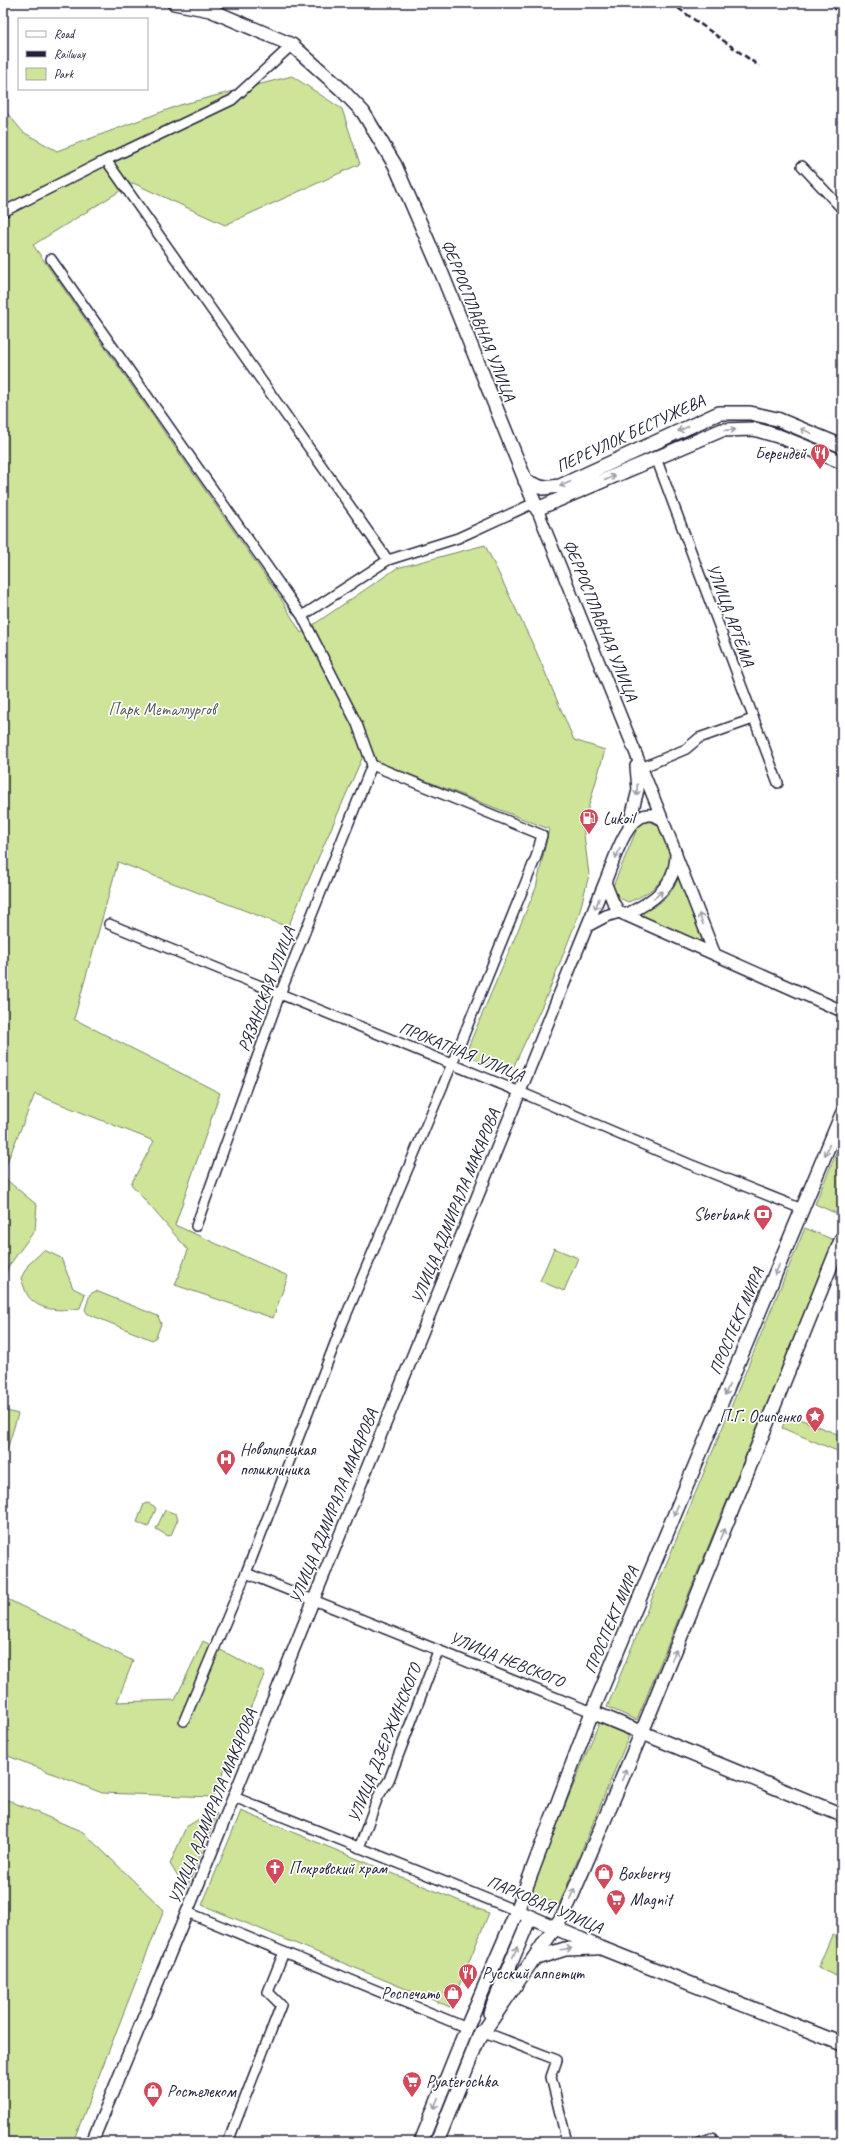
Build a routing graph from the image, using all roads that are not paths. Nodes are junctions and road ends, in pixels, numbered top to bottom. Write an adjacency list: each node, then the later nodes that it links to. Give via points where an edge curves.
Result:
1 (174, 3): 2 (main road, ФЕРРОСПЛАВНАЯ УЛИЦА, via 210,10)
2 (292, 45): 3 (street, via 232,100); 11 (main road, ФЕРРОСПЛАВНАЯ УЛИЦА, via 363,112 395,165 440,269)
3 (106, 160): 6 (street); 13 (street)
4 (802, 166): 5 (street)
5 (842, 209)
6 (3, 212)
7 (51, 260): 14 (street)
8 (842, 446): 11 (main road, ПЕРЕУЛОК БЕСТУЖЕВА, one-way to 11, via 777,419 750,413 718,413 560,486 543,488)
9 (656, 458): 10 (main road, ПЕРЕУЛОК БЕСТУЖЕВА, one-way to 10, via 722,430 754,429); 12 (main road, ПЕРЕУЛОК БЕСТУЖЕВА, one-way to 9); 15 (street, УЛИЦА АРТЁМА)
10 (842, 462)
11 (525, 481): 12 (main road, ФЕРРОСПЛАВНАЯ УЛИЦА)
12 (536, 506): 13 (street, via 458,538); 16 (street, ФЕРРОСПЛАВНАЯ УЛИЦА)
13 (388, 560): 14 (street)
14 (302, 616): 17 (street, via 357,724)
15 (753, 719): 18 (street, via 699,738 686,749); 19 (street, УЛИЦА АРТЁМА)
16 (635, 753): 18 (street, ФЕРРОСПЛАВНАЯ УЛИЦА); 21 (street, one-way to 21, via 638,790)
17 (372, 765): 28 (street, РЯЗАНСКАЯ УЛИЦА); 30 (street, via 542,835 536,857)
18 (641, 768): 20 (street, ФЕРРОСПЛАВНАЯ УЛИЦА)
19 (778, 783)
20 (662, 819): 21 (street, via 647,815); 22 (street, ФЕРРОСПЛАВНАЯ УЛИЦА)
21 (629, 826): 23 (street, УЛИЦА АДМИРАЛА МАКАРОВА, one-way to 23)
22 (676, 853): 24 (street, one-way to 22, via 652,901 663,891 672,874); 27 (street, one-way to 22)
23 (605, 882): 24 (street, via 613,902); 26 (street, УЛИЦА АДМИРАЛА МАКАРОВА, one-way to 26)
24 (622, 914): 26 (street, via 606,916); 27 (street)
25 (109, 924): 28 (street, ПРОКАТНАЯ УЛИЦА)
26 (590, 925): 31 (street, УЛИЦА АДМИРАЛА МАКАРОВА)
27 (715, 955): 29 (street)
28 (280, 994): 30 (street, ПРОКАТНАЯ УЛИЦА); 34 (street, РЯЗАНСКАЯ УЛИЦА)
29 (842, 1011)
30 (452, 1064): 31 (street, ПРОКАТНАЯ УЛИЦА); 36 (street, via 342,1325)
31 (520, 1092): 33 (street, ПРОКАТНАЯ УЛИЦА); 37 (street, УЛИЦА АДМИРАЛА МАКАРОВА)
32 (842, 1114): 33 (main road, ПРОСПЕКТ МИРА, one-way to 33)
33 (802, 1209): 39 (main road, ПРОСПЕКТ МИРА, one-way to 39)
34 (196, 1226)
35 (842, 1238): 41 (main road, one-way to 35)
36 (246, 1573): 37 (street, УЛИЦА НЕВСКОГО); 40 (street)
37 (313, 1601): 38 (street, УЛИЦА НЕВСКОГО); 42 (street, УЛИЦА АДМИРАЛА МАКАРОВА)
38 (438, 1651): 39 (street, УЛИЦА НЕВСКОГО); 44 (street, УЛИЦА ДЗЕРЖИНСКОГО, via 389,1780 378,1796)
39 (592, 1712): 41 (main road, УЛИЦА НЕВСКОГО); 45 (main road, ПРОСПЕКТ МИРА)
40 (184, 1721)
41 (642, 1732): 43 (main road, УЛИЦА НЕВСКОГО); 48 (main road, one-way to 41, via 564,1914)
42 (234, 1797): 44 (street, ПАРКОВАЯ УЛИЦА); 46 (street, УЛИЦА АДМИРАЛА МАКАРОВА)
43 (842, 1815)
44 (360, 1848): 45 (street, ПАРКОВАЯ УЛИЦА)
45 (517, 1911): 47 (main road, ПАРКОВАЯ УЛИЦА); 52 (main road, ПРОСПЕКТ МИРА)
46 (187, 1912): 50 (street); 56 (street, УЛИЦА АДМИРАЛА МАКАРОВА)
47 (530, 1917): 48 (main road, ПАРКОВАЯ УЛИЦА); 53 (main road, one-way to 47)
48 (554, 1928): 49 (main road, ПАРКОВАЯ УЛИЦА); 51 (main road)
49 (601, 1948): 51 (main road, one-way to 49, via 565,1949); 54 (main road, ПАРКОВАЯ УЛИЦА)
50 (284, 1952): 52 (street); 57 (street, via 268,1992 281,2005)
51 (533, 1959): 53 (main road)
52 (466, 2028): 58 (main road, ПРОСПЕКТ МИРА, one-way to 58)
53 (481, 2036): 59 (main road); 60 (street, via 557,2060 551,2077)
54 (842, 2044)
55 (712, 2138): 61 (street)
56 (92, 2142)
57 (228, 2142)
58 (421, 2142)
59 (437, 2142)
60 (567, 2142)
61 (699, 2142)

